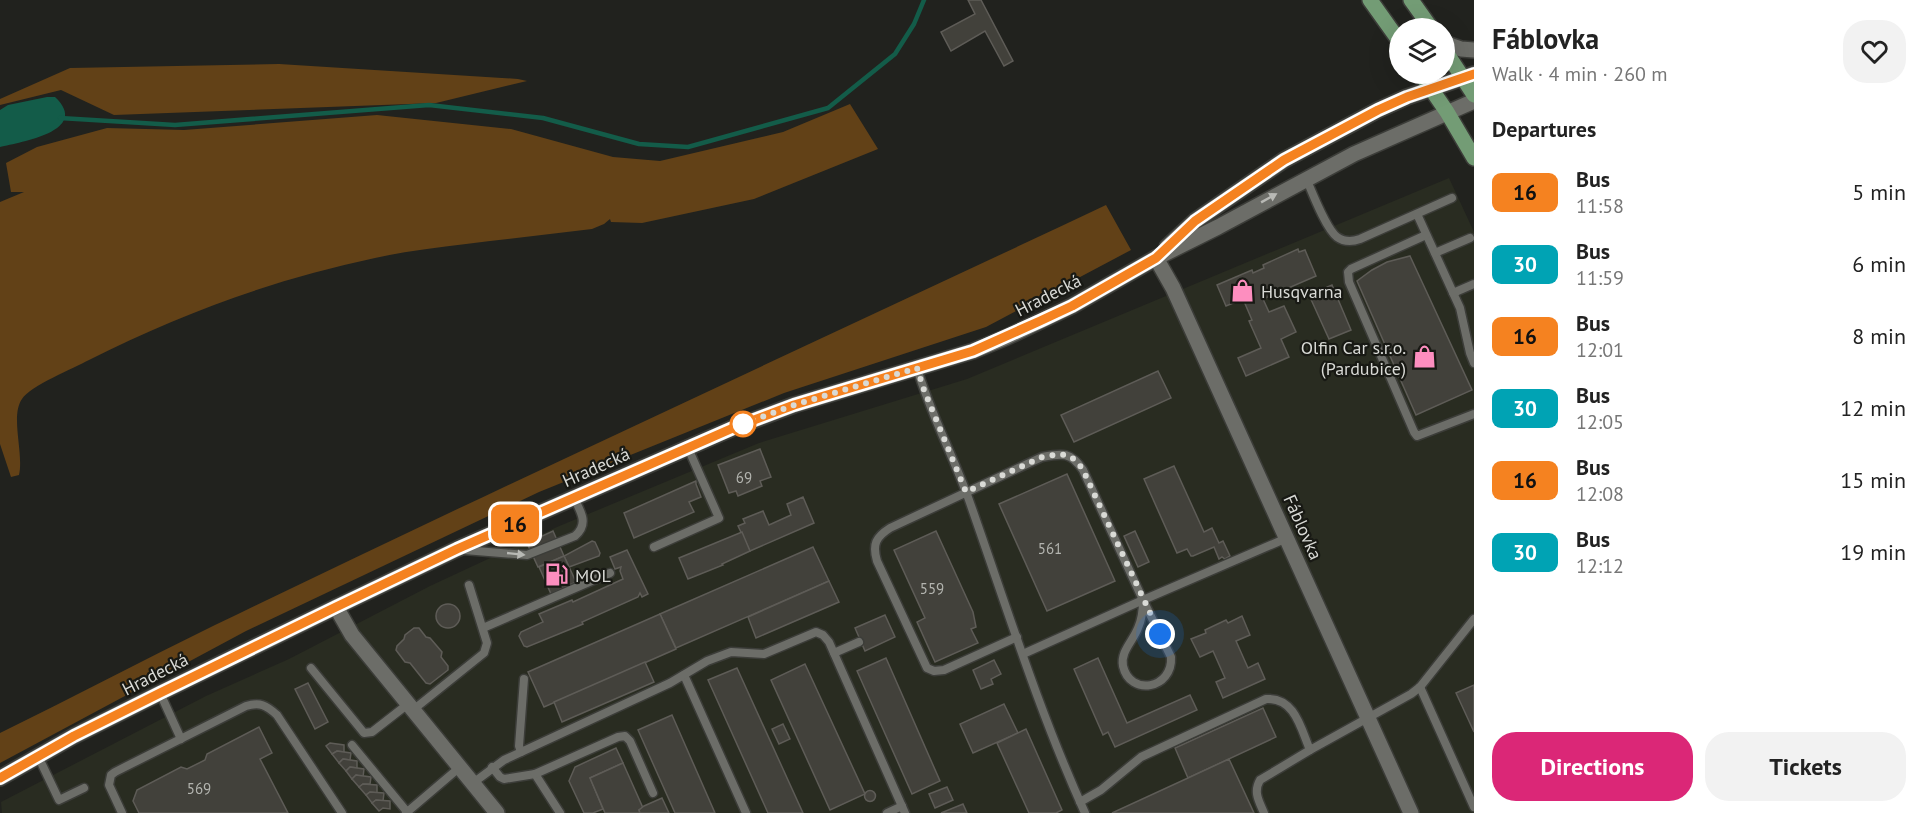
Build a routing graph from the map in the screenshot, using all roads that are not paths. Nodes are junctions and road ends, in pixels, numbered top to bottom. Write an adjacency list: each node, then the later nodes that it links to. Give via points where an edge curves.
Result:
1 (1370, 0): 4 (main road)
2 (1411, 0): 3 (main road)
3 (1424, 18)
4 (1389, 27)
5 (1455, 47): 6 (main road)
6 (1474, 50)
7 (1455, 61): 8 (main road)
8 (1468, 76): 10 (main road, Hradecká); 11 (main road)
9 (1428, 84): 10 (main road)
10 (1431, 88): 13 (main road); 21 (main road, Hradecká, via 1378,110 1284,160 1195,221)
11 (1474, 95)
12 (1474, 101): 13 (main road, Hradecká)
13 (1447, 112): 14 (main road); 15 (main road, Hradecká)
14 (1474, 158)
15 (1306, 178): 17 (lane, via 1329,226 1344,241 1360,239); 21 (main road, Hradecká, one-way to 15)
16 (1452, 198): 17 (lane)
17 (1417, 214): 18 (lane)
18 (1426, 235): 20 (lane); 27 (lane, via 1351,269 1349,282 1417,436)
19 (1470, 238): 20 (lane)
20 (1435, 253): 23 (lane)
21 (1156, 258): 26 (main road, Hradecká, via 1072,306 1007,337); 31 (main road, Fáblovka)
22 (1474, 284): 23 (lane)
23 (1453, 293): 24 (lane)
24 (1469, 326): 25 (lane)
25 (1474, 363)
26 (917, 368): 28 (main road, Hradecká, via 794,405); 29 (lane)
27 (1474, 414)
28 (688, 448): 30 (main road, Hradecká); 32 (lane, via 719,518)
29 (966, 492): 36 (lane, via 1042,457 1068,455 1083,470); 40 (lane); 40 (lane, via 882,533 874,543 877,561 930,670 944,670)
30 (574, 498): 33 (main road, Hradecká); 33 (lane, one-way to 30, via 527,555 575,536 584,525)
31 (1287, 538): 36 (lane); 50 (main road, Fáblovka)
32 (654, 547)
33 (457, 549): 37 (main road, Hradecká)
34 (610, 573): 39 (lane)
35 (469, 585): 39 (lane)
36 (1143, 600): 36 (lane, via 1140,624 1123,665 1134,682 1150,686 1161,682 1168,673 1171,657); 43 (lane)
37 (336, 607): 48 (main road, Hradecká); 49 (main road, via 352,635)
38 (1474, 619): 47 (lane)
39 (483, 628): 49 (lane, via 487,643 484,653)
40 (1017, 637): 43 (lane)
41 (859, 642): 42 (lane)
42 (834, 653): 45 (lane, via 826,638 816,632 764,654 724,654); 65 (lane)
43 (1023, 654): 63 (lane)
44 (311, 668): 49 (lane, via 364,733)
45 (684, 675): 54 (lane); 71 (lane)
46 (524, 679): 54 (lane)
47 (1420, 687): 50 (lane); 64 (lane)
48 (160, 693): 51 (lane); 55 (main road, Hradecká)
49 (411, 707): 56 (main road)
50 (1368, 718): 53 (lane); 75 (main road, Fáblovka)
51 (181, 739): 66 (lane, via 111,776 108,785); 67 (lane, via 246,706 264,705 280,720)
52 (352, 745): 68 (lane)
53 (1310, 750): 63 (lane, via 1287,704 1266,699 1141,757); 74 (lane, via 1260,780 1256,794)
54 (520, 752): 57 (lane)
55 (38, 756): 59 (main road, Hradecká); 61 (lane, via 59,800)
56 (460, 767): 60 (main road); 68 (lane)
57 (492, 767): 58 (lane, via 504,779); 60 (lane)
58 (535, 774): 62 (lane, via 626,736); 70 (lane)
59 (0, 778)
60 (473, 783): 69 (main road)
61 (84, 788)
62 (653, 793)
63 (1080, 802): 73 (lane)
64 (1474, 807)
65 (904, 809): 72 (lane)
66 (122, 813)
67 (342, 813)
68 (407, 813)
69 (497, 813)
70 (560, 813)
71 (746, 813)
72 (887, 813)
73 (1085, 813)
74 (1264, 813)
75 (1411, 813)

